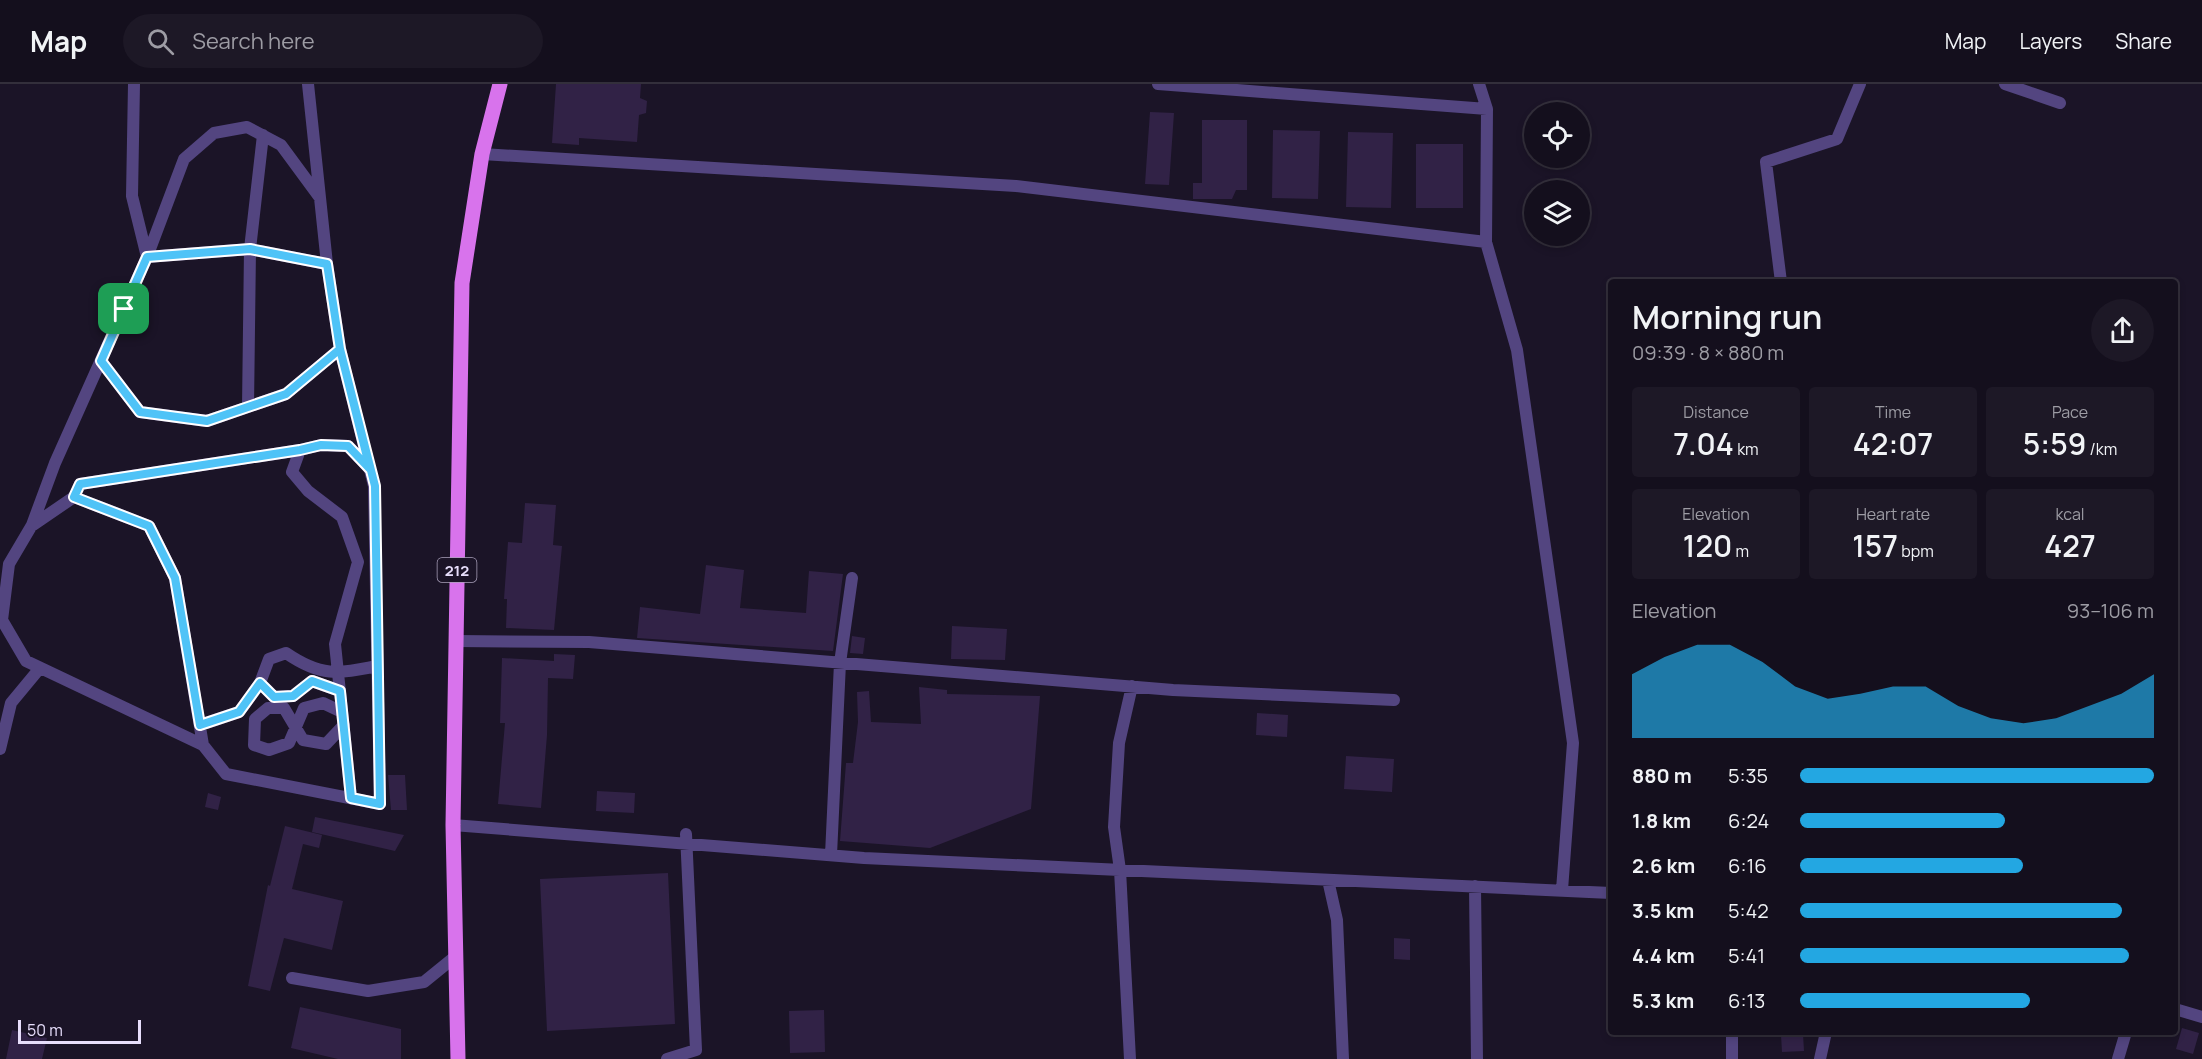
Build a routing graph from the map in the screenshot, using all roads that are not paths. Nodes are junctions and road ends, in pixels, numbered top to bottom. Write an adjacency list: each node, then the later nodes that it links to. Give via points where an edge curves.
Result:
1 (134, 84): 15 (street, via 132,196)
2 (308, 84): 12 (street)
3 (500, 84): 11 (main road, 212)
4 (1158, 84): 9 (street)
5 (1479, 84): 9 (street)
6 (1860, 84): 17 (street, via 1837,139 1766,162)
7 (2005, 84): 8 (street)
8 (2060, 103)
9 (1487, 108): 13 (street)
10 (262, 135): 12 (street, via 281,145); 14 (street); 15 (street, via 246,127 214,133 184,159)
11 (482, 154): 13 (street, via 1016,186); 26 (main road, 212, via 462,283)
12 (320, 198): 16 (street)
13 (1486, 242): 46 (street, via 1517,350 1573,743)
14 (250, 249): 15 (street); 16 (street); 20 (street)
15 (147, 257): 19 (street)
16 (327, 264): 18 (street)
17 (1782, 279)
18 (340, 349): 20 (street, via 286,394); 22 (street)
19 (101, 361): 20 (street, via 140,412 207,421); 24 (street, via 55,463)
20 (248, 407)
21 (300, 450): 22 (street, via 321,445 348,446); 23 (street, via 80,484); 30 (street, via 292,472 308,491 342,517 358,562 336,644)
22 (370, 469): 28 (street, via 375,486)
23 (74, 497): 24 (street); 36 (street, via 149,526 175,578)
24 (33, 525): 29 (street, via 9,564 2,620 26,661)
25 (852, 578): 27 (street)
26 (456, 640): 27 (street, via 589,642); 40 (main road, 212)
27 (840, 663): 32 (street); 42 (street)
28 (377, 666): 30 (street); 39 (street, via 380,804)
29 (40, 668): 37 (street); 38 (street, via 11,703)
30 (339, 674): 31 (street, via 303,665 286,653 269,659); 33 (street)
31 (260, 683): 33 (street, via 274,697 293,696 312,681); 36 (street, via 239,712)
32 (1132, 686): 34 (street); 43 (street, via 1119,743 1114,827)
33 (340, 691): 35 (street)
34 (1394, 700)
35 (343, 718): 35 (street, via 326,744 303,740 297,726 304,708 323,703); 39 (street)
36 (200, 725): 37 (street)
37 (203, 745): 39 (street, via 226,774)
38 (0, 749)
39 (351, 798)
40 (453, 825): 41 (street); 48 (main road, 212)
41 (687, 839): 42 (street); 56 (street, via 696,1050)
42 (831, 855): 43 (street)
43 (1120, 870): 44 (street); 57 (street)
44 (1329, 879): 45 (street); 58 (street, via 1337,920)
45 (1475, 886): 46 (street); 59 (street)
46 (1562, 890): 47 (street)
47 (1608, 892)
48 (456, 956): 49 (street, via 424,982 368,991); 55 (main road, 212)
49 (292, 978)
50 (2178, 1010): 51 (street)
51 (2202, 1017)
52 (1732, 1035): 60 (street)
53 (1825, 1035): 61 (street)
54 (2125, 1035): 62 (street)
55 (458, 1059)
56 (667, 1059)
57 (1130, 1059)
58 (1343, 1059)
59 (1477, 1059)
60 (1732, 1059)
61 (1820, 1059)
62 (2118, 1059)

